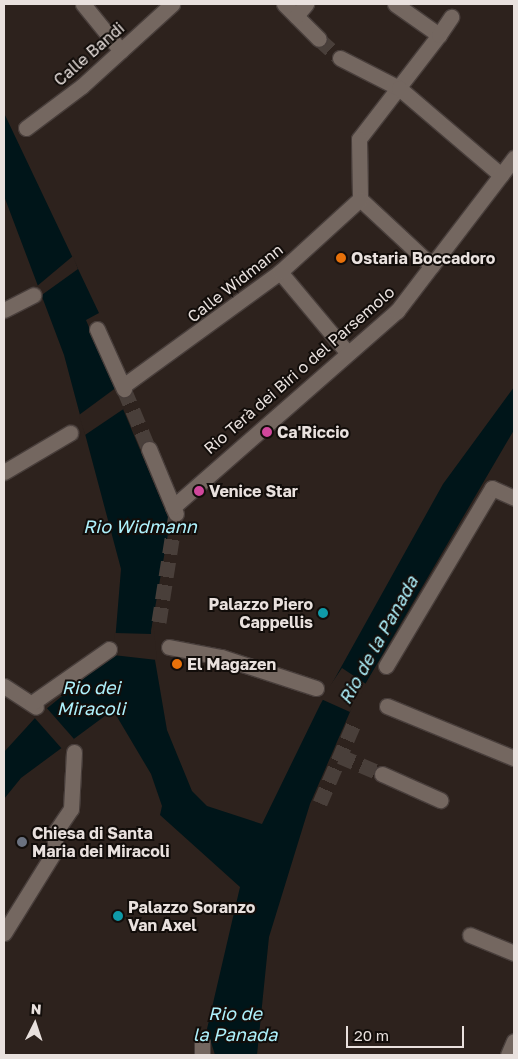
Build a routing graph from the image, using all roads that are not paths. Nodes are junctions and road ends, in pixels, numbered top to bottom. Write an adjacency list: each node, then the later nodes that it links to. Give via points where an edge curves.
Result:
1 (83, 4): 10 (street)
2 (172, 4): 10 (street, Calle Bandi)
3 (284, 4): 6 (street)
4 (306, 4): 6 (street)
5 (395, 4): 8 (street)
6 (296, 16): 9 (street)
7 (451, 17): 8 (street)
8 (439, 35): 12 (street)
9 (319, 39)
10 (121, 51): 13 (street, Calle Bandi)
11 (340, 58): 12 (street)
12 (401, 90): 15 (street); 16 (street, via 359,139)
13 (26, 128)
14 (514, 158): 15 (street, Rio Terà dei Biri o del Parsemolo)
15 (501, 175): 17 (street, Rio Terà dei Biri o del Parsemolo)
16 (360, 199): 17 (street); 18 (street, Calle Widmann)
17 (432, 266): 22 (street, Rio Terà dei Biri o del Parsemolo, via 397,311)
18 (280, 272): 21 (street, Calle Widmann, via 124,388); 22 (street)
19 (33, 295): 20 (street)
20 (4, 310)
21 (97, 329)
22 (346, 352): 24 (street, Rio Terà dei Biri o del Parsemolo, via 174,510)
23 (70, 433): 25 (street)
24 (149, 449)
25 (4, 472)
26 (514, 498): 29 (street, via 492,488)
27 (169, 647): 31 (street, via 221,657)
28 (109, 649): 30 (street, via 34,705)
29 (386, 666)
30 (4, 686)
31 (316, 688)
32 (387, 706): 34 (street)
33 (74, 752): 37 (street, via 71,809 54,834 56,849)
34 (514, 758)
35 (382, 774): 36 (street)
36 (440, 800)
37 (4, 933)
38 (470, 935): 39 (street)
39 (514, 953)
40 (514, 1041): 41 (street)
41 (508, 1055)

